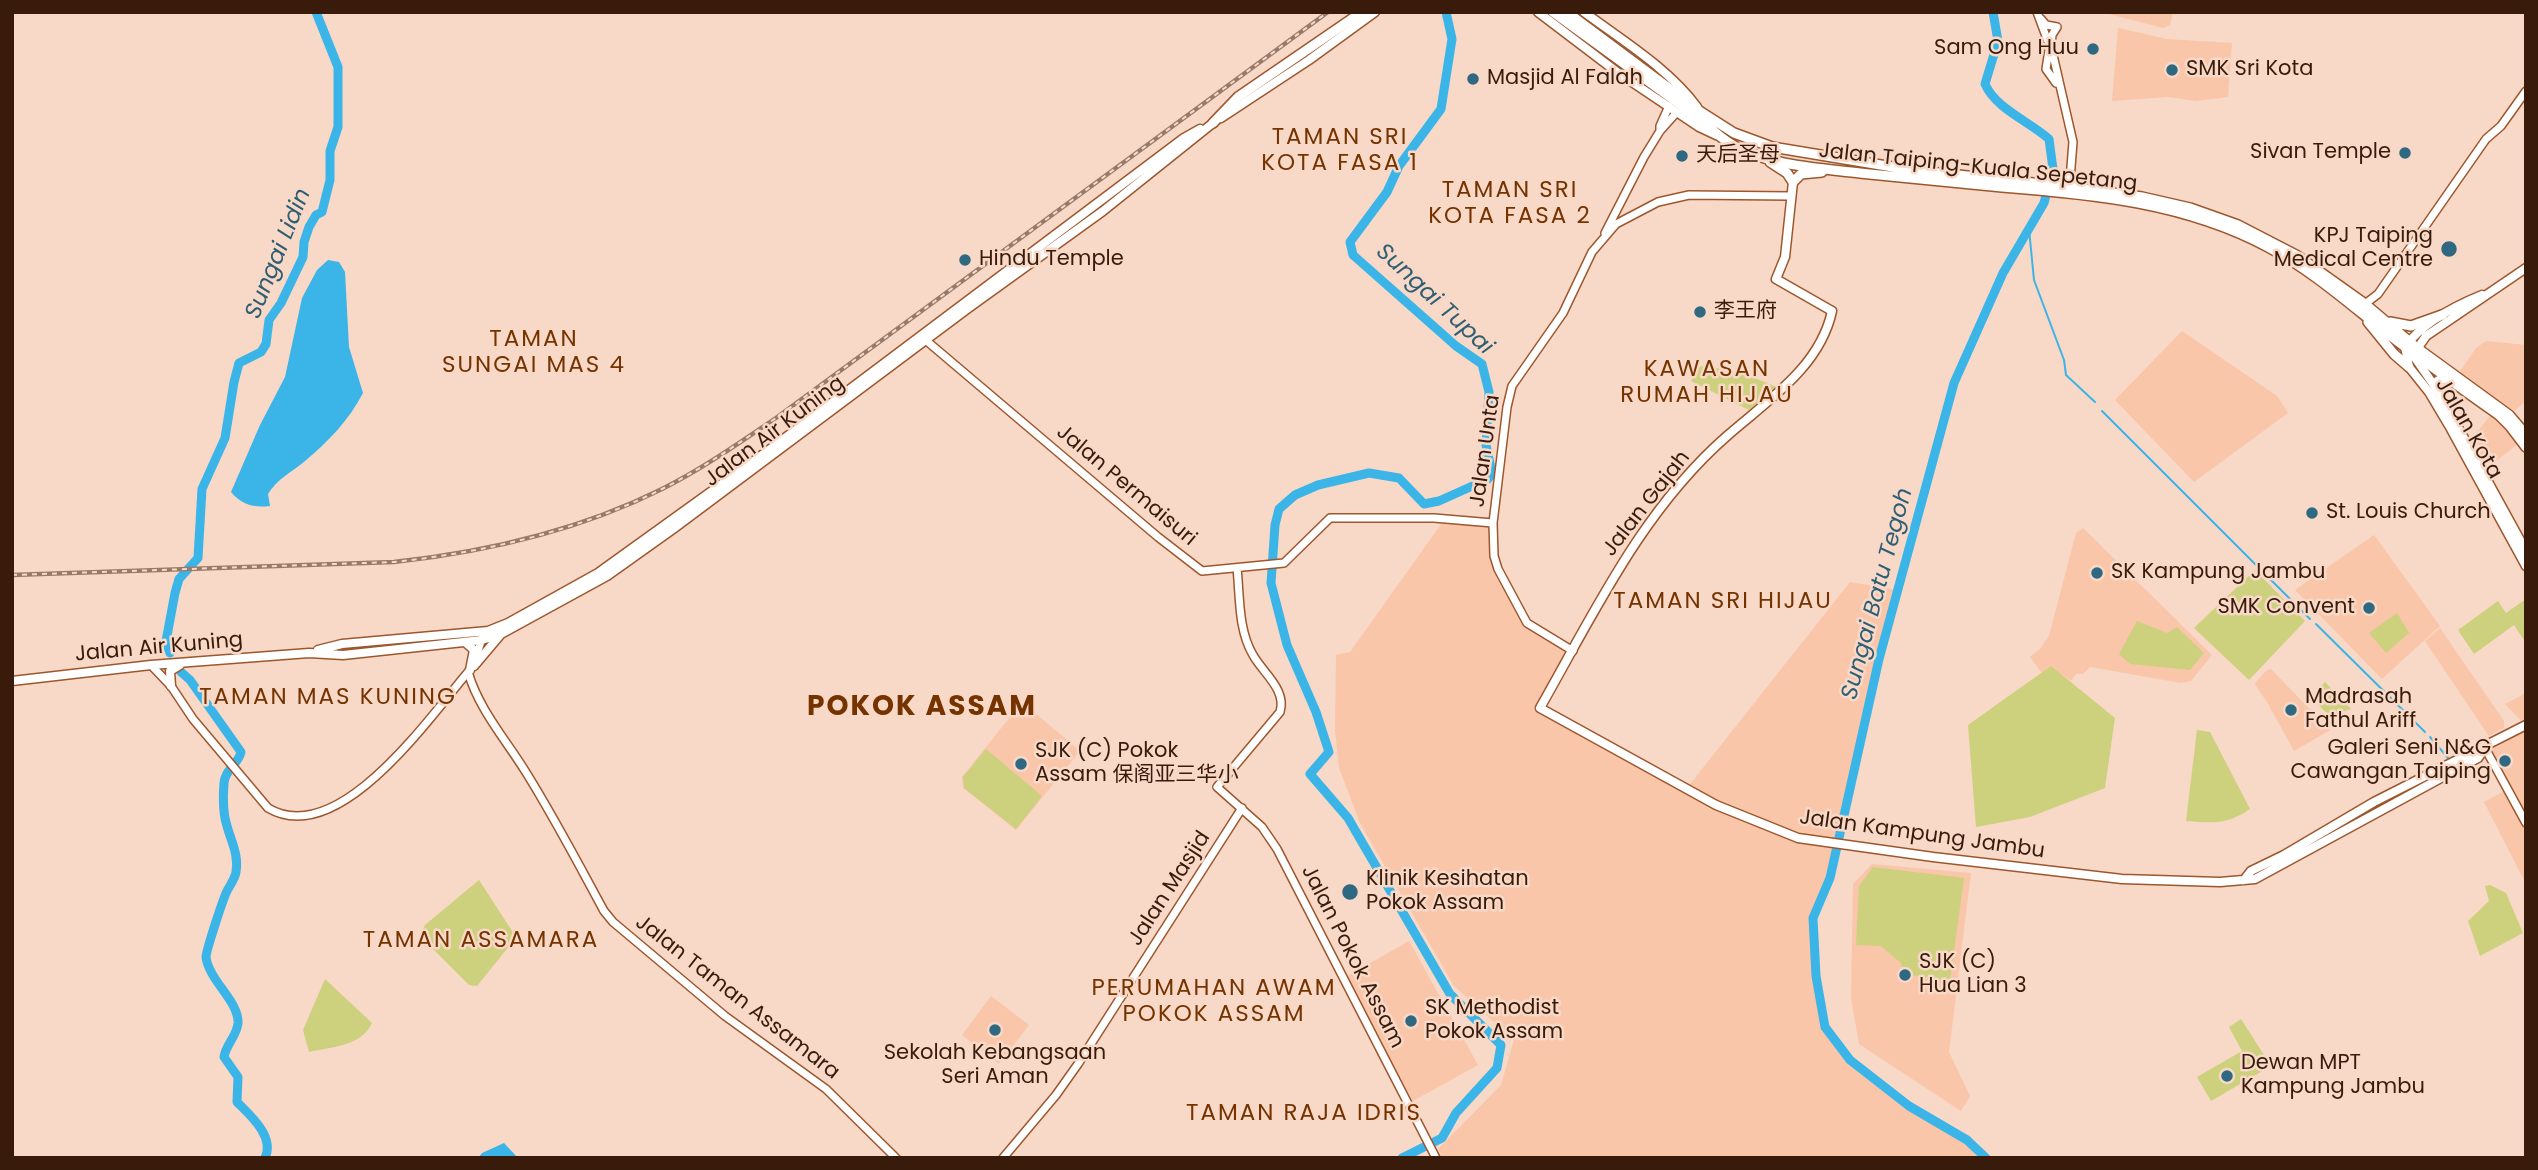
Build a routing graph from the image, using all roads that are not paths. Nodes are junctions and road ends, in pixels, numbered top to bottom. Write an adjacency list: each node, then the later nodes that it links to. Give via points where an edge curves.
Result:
1 (1362, 12): 12 (main road, via 1238,97)
2 (1375, 12): 12 (main road, Jalan Air Kuning)
3 (1538, 12): 10 (main road)
4 (1553, 12): 13 (main road, Jalan Taiping-Kuala Sepetang)
5 (1567, 12): 11 (main road, Jalan Taiping-Kuala Sepetang)
6 (1584, 12): 11 (main road, via 1684,89)
7 (2038, 15): 8 (street); 8 (street, via 2046,25 2057,27)
8 (2051, 51): 20 (street, via 2046,69 2061,93 2073,142)
9 (2526, 91): 28 (street, via 2486,139 2378,294)
10 (1673, 109): 13 (main road); 22 (street)
11 (1701, 112): 14 (main road, Jalan Taiping-Kuala Sepetang, via 1734,133)
12 (1213, 123): 31 (main road, Jalan Air Kuning, via 1103,211)
13 (1719, 137): 15 (main road, Jalan Taiping-Kuala Sepetang)
14 (1772, 147): 16 (main road, via 1778,154); 19 (main road, Jalan Taiping-Kuala Sepetang)
15 (1763, 157): 16 (main road, Jalan Taiping-Kuala Sepetang); 18 (main road)
16 (1774, 160): 17 (main road, Jalan Taiping-Kuala Sepetang)
17 (1836, 170): 18 (main road, via 1801,174); 19 (main road, Jalan Taiping-Kuala Sepetang)
18 (1793, 181): 21 (main road)
19 (2044, 187): 20 (main road, Jalan Taiping-Kuala Sepetang)
20 (2066, 189): 27 (main road, Jalan Taiping-Kuala Sepetang, via 2163,207 2219,225 2287,257); 28 (main road, Jalan Taiping-Kuala Sepetang, via 2164,201 2238,225 2296,255)
21 (1790, 195): 23 (street, Jalan Unta, via 1689,195 1658,202); 45 (main road, Jalan Gajah, via 1785,257 1776,279 1832,311 1829,323 1794,377 1693,467 1620,566)
22 (1618, 207): 23 (street); 24 (street)
23 (1616, 224): 24 (street, Jalan Unta)
24 (1604, 237): 38 (street, Jalan Unta, via 1563,313 1513,386)
25 (2526, 268): 26 (main road)
26 (2488, 293): 29 (main road); 32 (main road)
27 (2352, 303): 32 (main road, Jalan Taiping-Kuala Sepetang); 33 (main road)
28 (2365, 304): 30 (main road, Jalan Taiping-Kuala Sepetang)
29 (2442, 315): 30 (main road, via 2411,326); 32 (main road)
30 (2388, 322): 32 (main road, Jalan Taiping-Kuala Sepetang)
31 (923, 338): 41 (street, Jalan Permaisuri, via 1191,564 1202,571); 42 (main road, Jalan Air Kuning, via 775,454 607,576); 43 (main road, Jalan Air Kuning, via 598,573)
32 (2411, 347): 33 (main road, Jalan Kota); 34 (main road); 35 (main road, Jalan Kota); 36 (main road, via 2509,415)
33 (2409, 367): 40 (main road, Jalan Kota, via 2451,429)
34 (2445, 378): 35 (main road, via 2438,381); 37 (main road, via 2499,415)
35 (2438, 391): 39 (main road, Jalan Kota)
36 (2526, 435)
37 (2526, 447)
38 (1493, 523): 41 (street, Jalan Permaisuri, via 1330,518 1289,559 1275,565); 45 (street, Jalan Unta, via 1498,569 1527,624)
39 (2526, 551)
40 (2526, 566)
41 (1237, 568): 55 (street, Jalan Pokok Assam, via 1244,638 1278,690 1282,705 1217,787)
42 (501, 634): 43 (main road, Jalan Air Kuning); 49 (main road)
43 (485, 636): 44 (main road, Jalan Air Kuning); 46 (main road, Jalan Air Kuning, via 342,644); 49 (street)
44 (465, 642): 46 (main road, Jalan Air Kuning, via 343,655); 49 (main road, via 474,650)
45 (1573, 651): 52 (main road, Jalan Gajah)
46 (309, 653): 47 (main road, Jalan Air Kuning)
47 (182, 663): 48 (main road, Jalan Air Kuning); 51 (main road, via 170,671)
48 (151, 665): 50 (main road, Jalan Air Kuning); 51 (street)
49 (471, 669): 51 (street, via 383,771 359,792 323,811 297,816 268,808); 60 (street, Jalan Taman Assamara, via 489,717 613,922 725,1016 826,1089)
50 (12, 681)
51 (171, 686)
52 (1540, 708): 59 (main road, Jalan Kampung Jambu, via 1716,806 1814,841 2122,879 2255,879)
53 (2526, 725): 54 (main road)
54 (2485, 748): 58 (street); 59 (main road, via 2377,801); 59 (main road, via 2478,758)
55 (1242, 808): 56 (street, Jalan Pokok Assam); 57 (street, Jalan Masjid)
56 (1253, 818): 57 (street); 62 (street, Jalan Pokok Assam, via 1277,849)
57 (1235, 819): 61 (street, Jalan Masjid, via 1078,1065)
58 (2526, 823)
59 (2286, 859)
60 (896, 1158)
61 (1003, 1158)
62 (1436, 1158)

